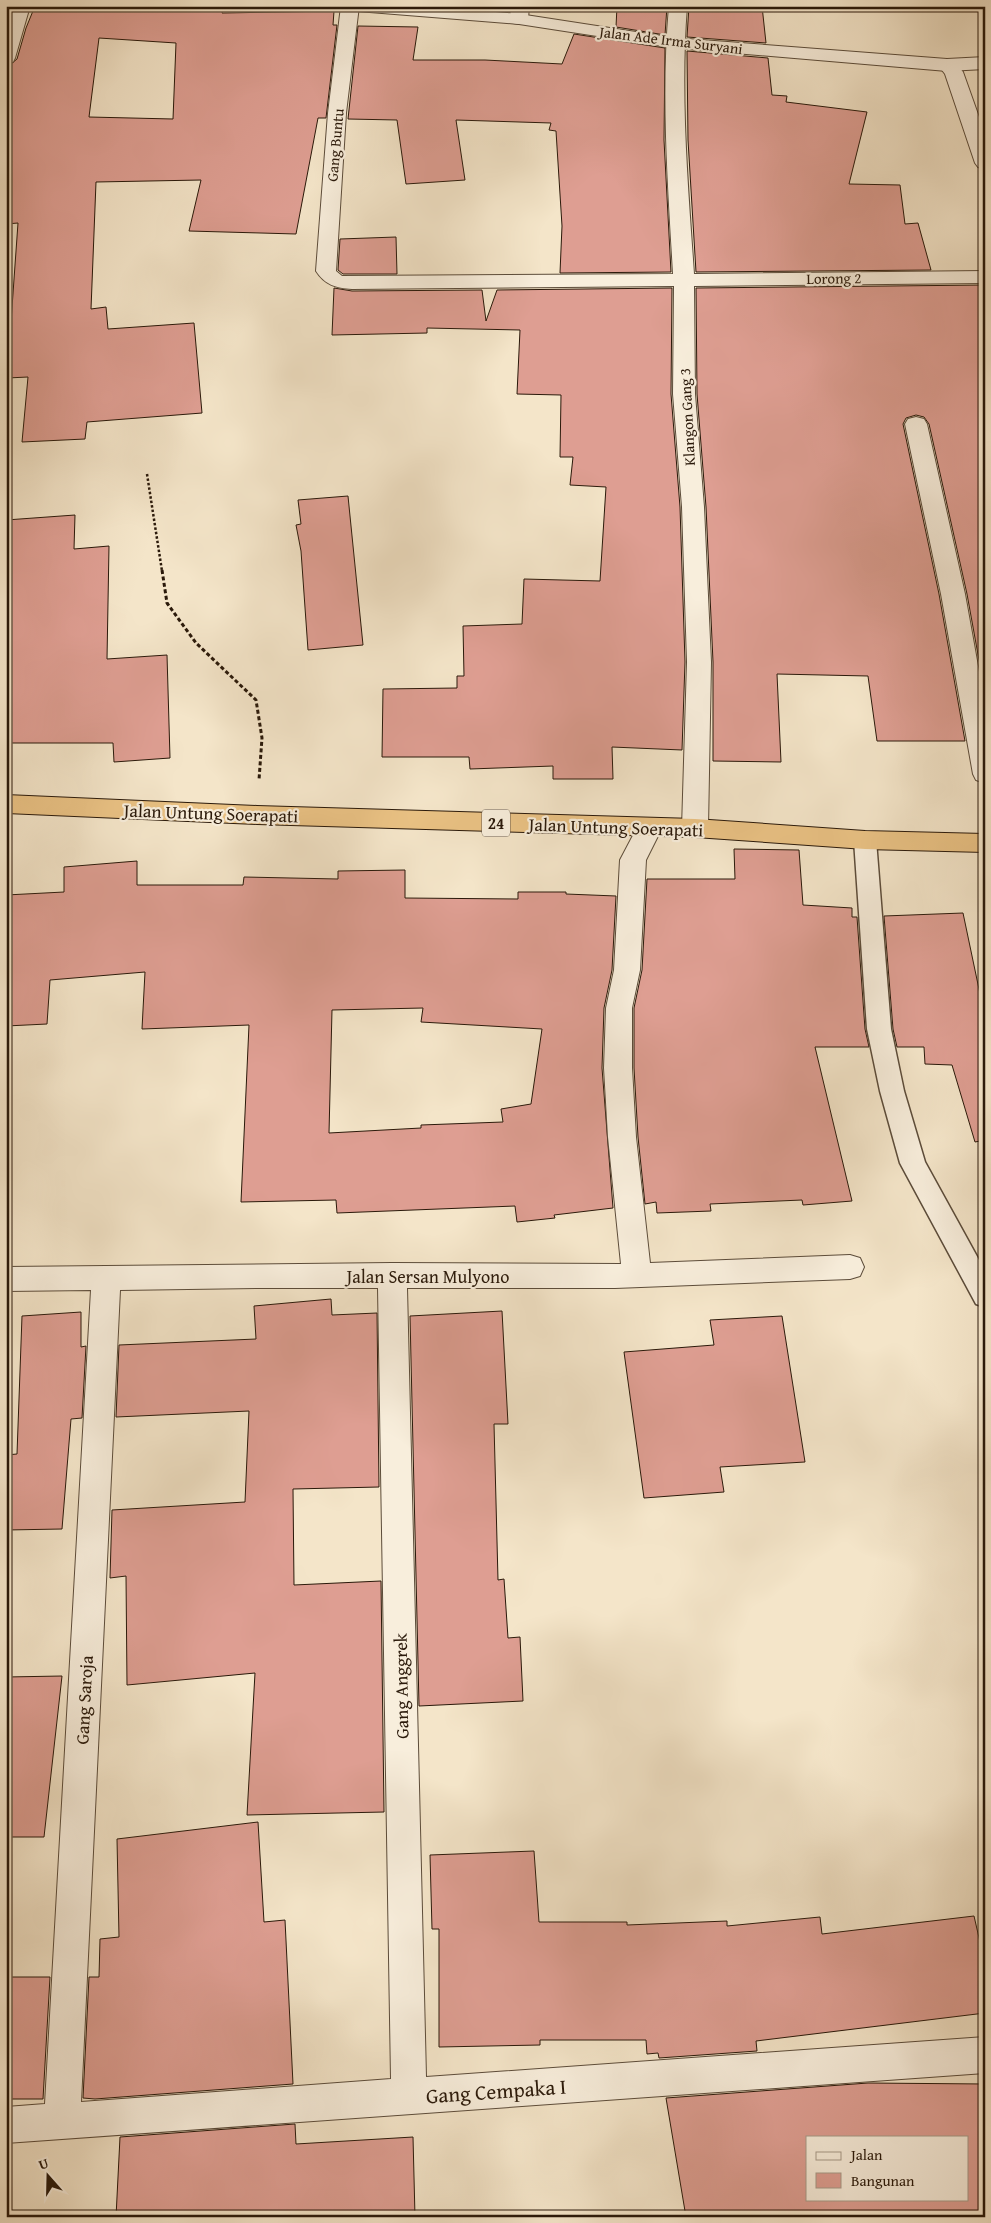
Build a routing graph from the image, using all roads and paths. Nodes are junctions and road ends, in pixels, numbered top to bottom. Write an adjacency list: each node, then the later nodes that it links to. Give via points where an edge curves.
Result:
1 (22, 6): 7 (street)
2 (350, 6): 12 (street, Gang Buntu, via 337,113 326,270)
3 (678, 6): 6 (street, Klangon Gang 3)
4 (367, 7): 5 (street, Jalan Ade Irma Suryani)
5 (520, 13): 6 (street, Jalan Ade Irma Suryani)
6 (674, 43): 9 (street, Jalan Ade Irma Suryani); 13 (street, Klangon Gang 3, via 675,134)
7 (6, 58)
8 (985, 63): 9 (street, Jalan Ade Irma Suryani)
9 (947, 65): 10 (street, via 954,72)
10 (985, 163)
11 (985, 277): 13 (street, Lorong 2)
12 (334, 280): 13 (street, Lorong 2, via 356,283)
13 (684, 280): 20 (street, Klangon Gang 3, via 684,394 693,507 699,662)
14 (916, 424): 16 (street, via 953,594)
15 (147, 474): 18 (path, via 167,602 196,643 256,700 262,738)
16 (985, 774)
17 (6, 804): 18 (highway, Jalan Untung Soerapati / 24)
18 (257, 815): 19 (highway, Jalan Untung Soerapati / 24)
19 (649, 828): 20 (highway, Jalan Untung Soerapati / 24); 24 (street, via 633,860 627,970 619,1025 622,1137)
20 (694, 828): 21 (highway, Jalan Untung Soerapati / 24)
21 (865, 840): 22 (highway, Jalan Untung Soerapati / 24); 28 (lane, via 879,1029 892,1090 913,1163)
22 (985, 843)
23 (850, 1267): 24 (street, Jalan Sersan Mulyono)
24 (637, 1274): 25 (street, Jalan Sersan Mulyono)
25 (392, 1276): 26 (street, Jalan Sersan Mulyono); 30 (street, Gang Anggrek)
26 (106, 1278): 27 (street, Jalan Sersan Mulyono); 31 (street, Gang Saroja)
27 (6, 1279)
28 (985, 1296)
29 (985, 2055): 30 (street, Gang Cempaka I)
30 (409, 2097): 31 (street, Gang Cempaka I)
31 (62, 2122): 32 (street, Gang Cempaka I)
32 (6, 2125)

